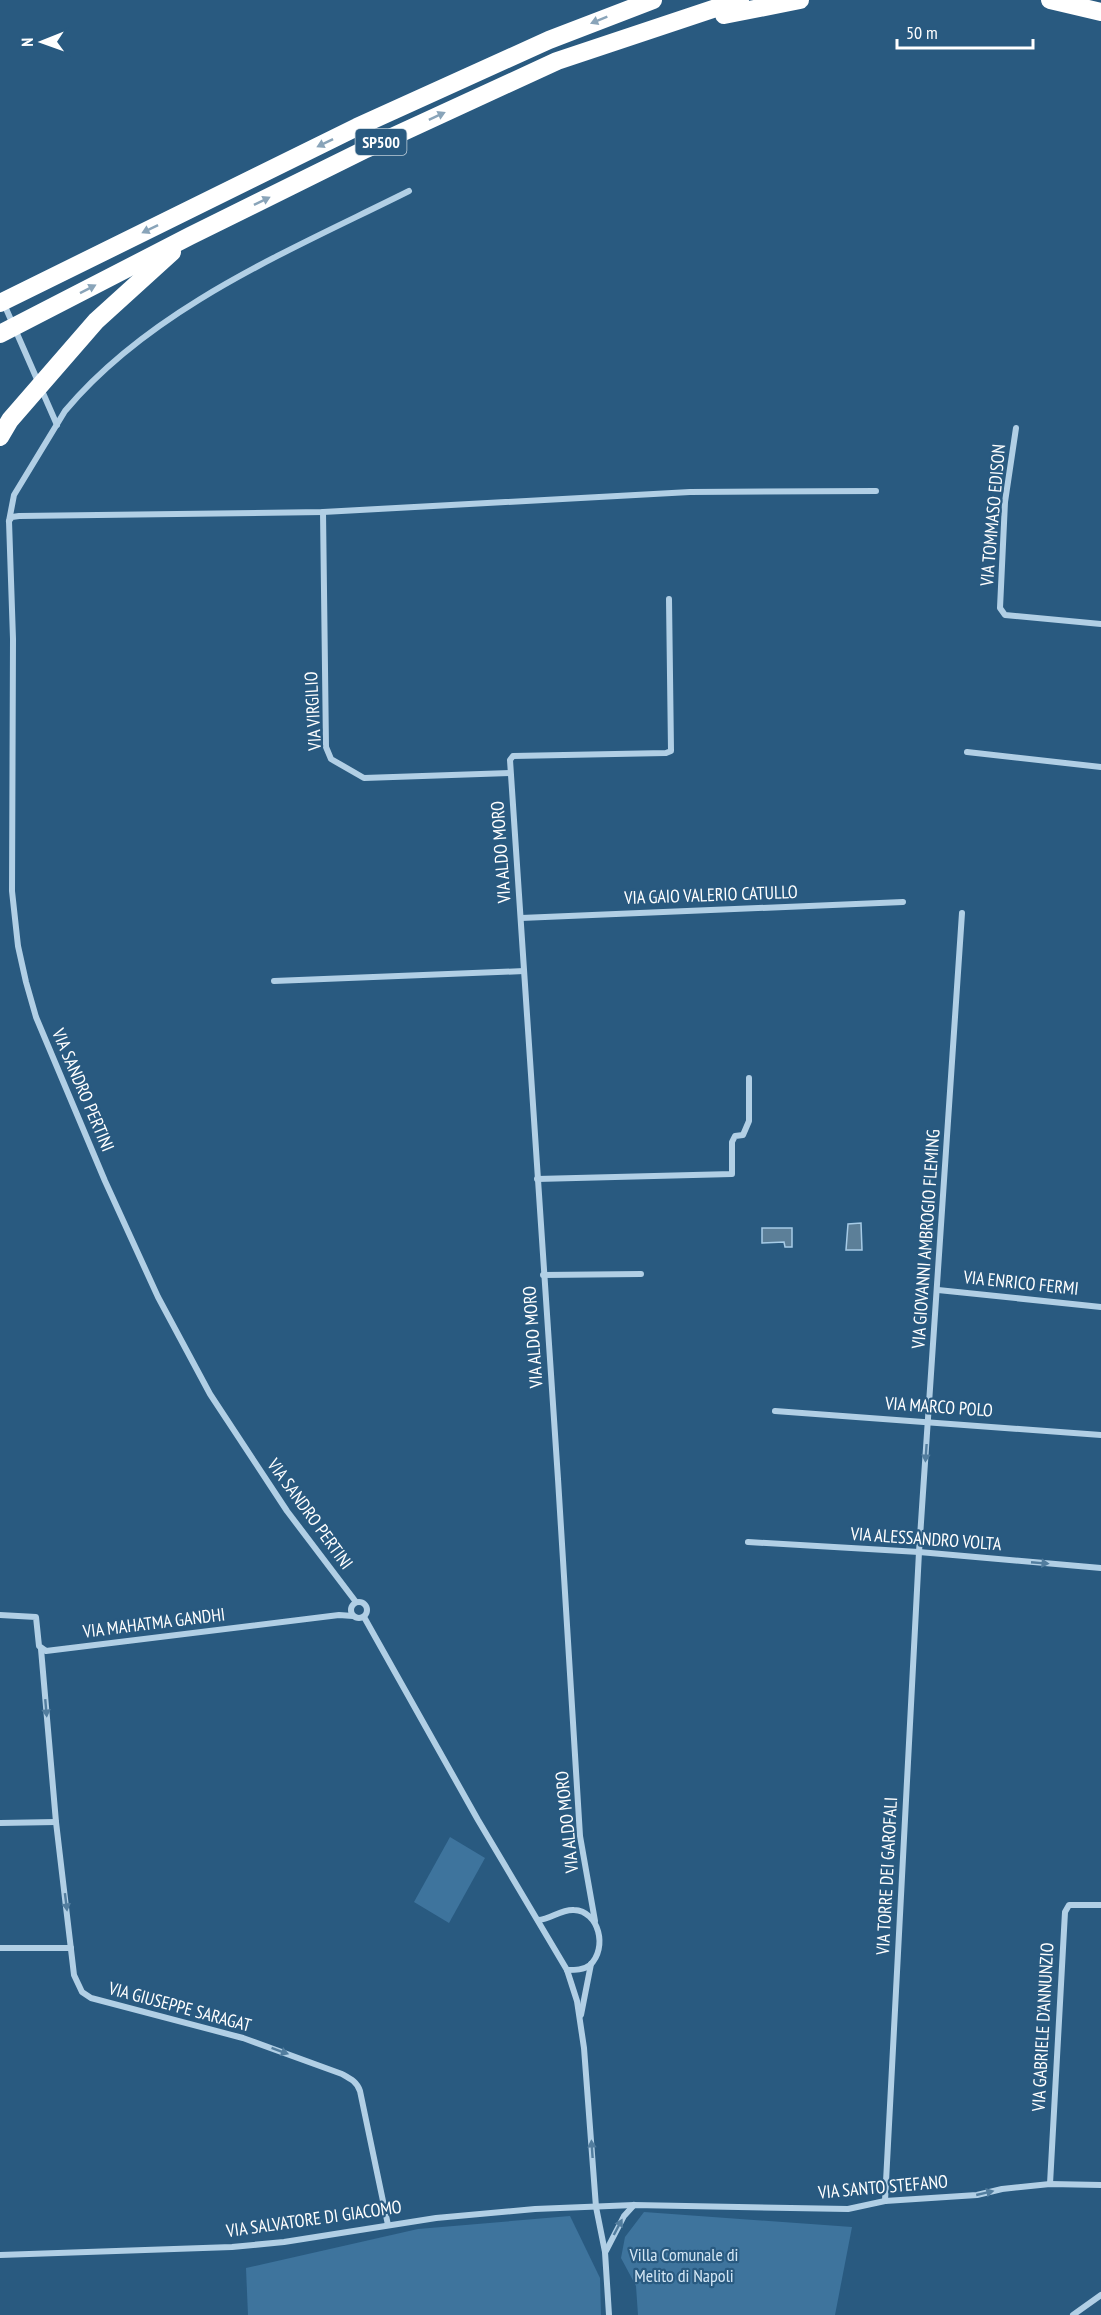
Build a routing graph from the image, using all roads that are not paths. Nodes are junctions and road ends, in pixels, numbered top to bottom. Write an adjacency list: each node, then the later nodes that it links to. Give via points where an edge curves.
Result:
1 (654, 0): 10 (highway, SP500, one-way to 10, via 549,40 357,127)
2 (740, 0): 6 (highway, SP500)
3 (800, 0): 6 (highway)
4 (1050, 0): 5 (highway)
5 (1101, 12)
6 (631, 34): 8 (highway, SP500, one-way to 6, via 557,61)
7 (409, 191): 12 (street, VIA SANDRO PERTINI, via 203,296 119,358 75,398)
8 (190, 236): 11 (highway, SP500, one-way to 8); 14 (highway, via 96,321 10,420)
9 (0, 295): 12 (street)
10 (0, 303)
11 (0, 334)
12 (57, 425): 17 (street, VIA SANDRO PERTINI, via 14,495)
13 (1016, 428): 19 (street, VIA TOMMASO EDISON, via 1005,502 1000,608 1005,615)
14 (0, 437)
15 (876, 491): 16 (street, via 690,492)
16 (323, 512): 17 (street, via 12,516); 22 (street, VIA VIRGILIO, via 327,747 331,759 362,778)
17 (9, 521): 40 (street, VIA SANDRO PERTINI, via 13,639 12,891 18,946 36,1017 158,1297 210,1394)
18 (669, 599): 22 (street, via 671,752 513,756)
19 (1101, 624)
20 (967, 752): 21 (street)
21 (1101, 767)
22 (510, 773): 25 (street, VIA ALDO MORO)
23 (903, 902): 25 (street, VIA GAIO VALERIO CATULLO)
24 (962, 913): 32 (street, VIA GIOVANNI AMBROGIO FLEMING)
25 (521, 918): 26 (street, VIA ALDO MORO)
26 (524, 971): 27 (street); 29 (street, VIA ALDO MORO)
27 (274, 981)
28 (749, 1078): 29 (street, via 749,1121 743,1135 735,1136 732,1142 732,1174)
29 (537, 1179): 31 (street, VIA ALDO MORO)
30 (641, 1274): 31 (street)
31 (543, 1275): 48 (street, VIA ALDO MORO, via 580,1836)
32 (938, 1290): 33 (street, VIA ENRICO FERMI); 35 (street, VIA GIOVANNI AMBROGIO FLEMING)
33 (1101, 1307)
34 (775, 1411): 35 (street, VIA MARCO POLO)
35 (928, 1420): 36 (street, VIA MARCO POLO); 38 (street, VIA GIOVANNI AMBROGIO FLEMING, one-way to 38)
36 (1101, 1435)
37 (748, 1542): 38 (street, VIA ALESSANDRO VOLTA)
38 (919, 1552): 39 (street, VIA ALESSANDRO VOLTA, one-way to 39); 62 (street, VIA TORRE DEI GAROFALI)
39 (1101, 1568)
40 (354, 1605): 41 (street, VIA MAHATMA GANDHI); 43 (street); 44 (street, via 363,1603 367,1607)
41 (339, 1614): 43 (street, VIA MAHATMA GANDHI); 45 (street, VIA MAHATMA GANDHI)
42 (0, 1615): 45 (street, via 36,1617)
43 (353, 1616): 44 (street)
44 (364, 1617): 52 (street)
45 (41, 1650): 46 (street, VIA GIUSEPPE SARAGAT, one-way to 46)
46 (56, 1822): 47 (street); 56 (street, VIA GIUSEPPE SARAGAT, one-way to 56)
47 (0, 1823)
48 (591, 1898): 50 (street); 53 (street, VIA ALDO MORO)
49 (1101, 1905): 60 (street, VIA GABRIELE D'ANNUNZIO, via 1069,1905 1065,1911)
50 (582, 1911): 51 (street, via 561,1912); 53 (street)
51 (552, 1918): 52 (street); 54 (street)
52 (538, 1920): 54 (street)
53 (595, 1921): 57 (street, via 600,1940)
54 (545, 1932): 58 (street)
55 (0, 1948): 56 (street)
56 (71, 1948): 65 (street, VIA GIUSEPPE SARAGAT, one-way to 65, via 74,1975 82,1992 91,1998 243,2038 352,2079 360,2091)
57 (591, 1964): 58 (street, via 580,1970); 59 (street)
58 (567, 1970): 59 (street)
59 (580, 2022): 64 (street, one-way to 59)
60 (1050, 2184): 61 (street, VIA SANTO STEFANO); 62 (street, VIA SANTO STEFANO, one-way to 60, via 977,2195)
61 (1101, 2185)
62 (885, 2201): 63 (street, VIA SANTO STEFANO, via 848,2209)
63 (634, 2205): 64 (street, VIA SANTO STEFANO); 66 (street, one-way to 63)
64 (596, 2207): 65 (street, VIA SALVATORE DI GIACOMO, via 480,2212); 66 (street)
65 (388, 2225): 67 (street, VIA SALVATORE DI GIACOMO, via 232,2247)
66 (605, 2252): 69 (street)
67 (0, 2255)
68 (1101, 2295): 70 (street)
69 (609, 2315)
70 (1073, 2315)

